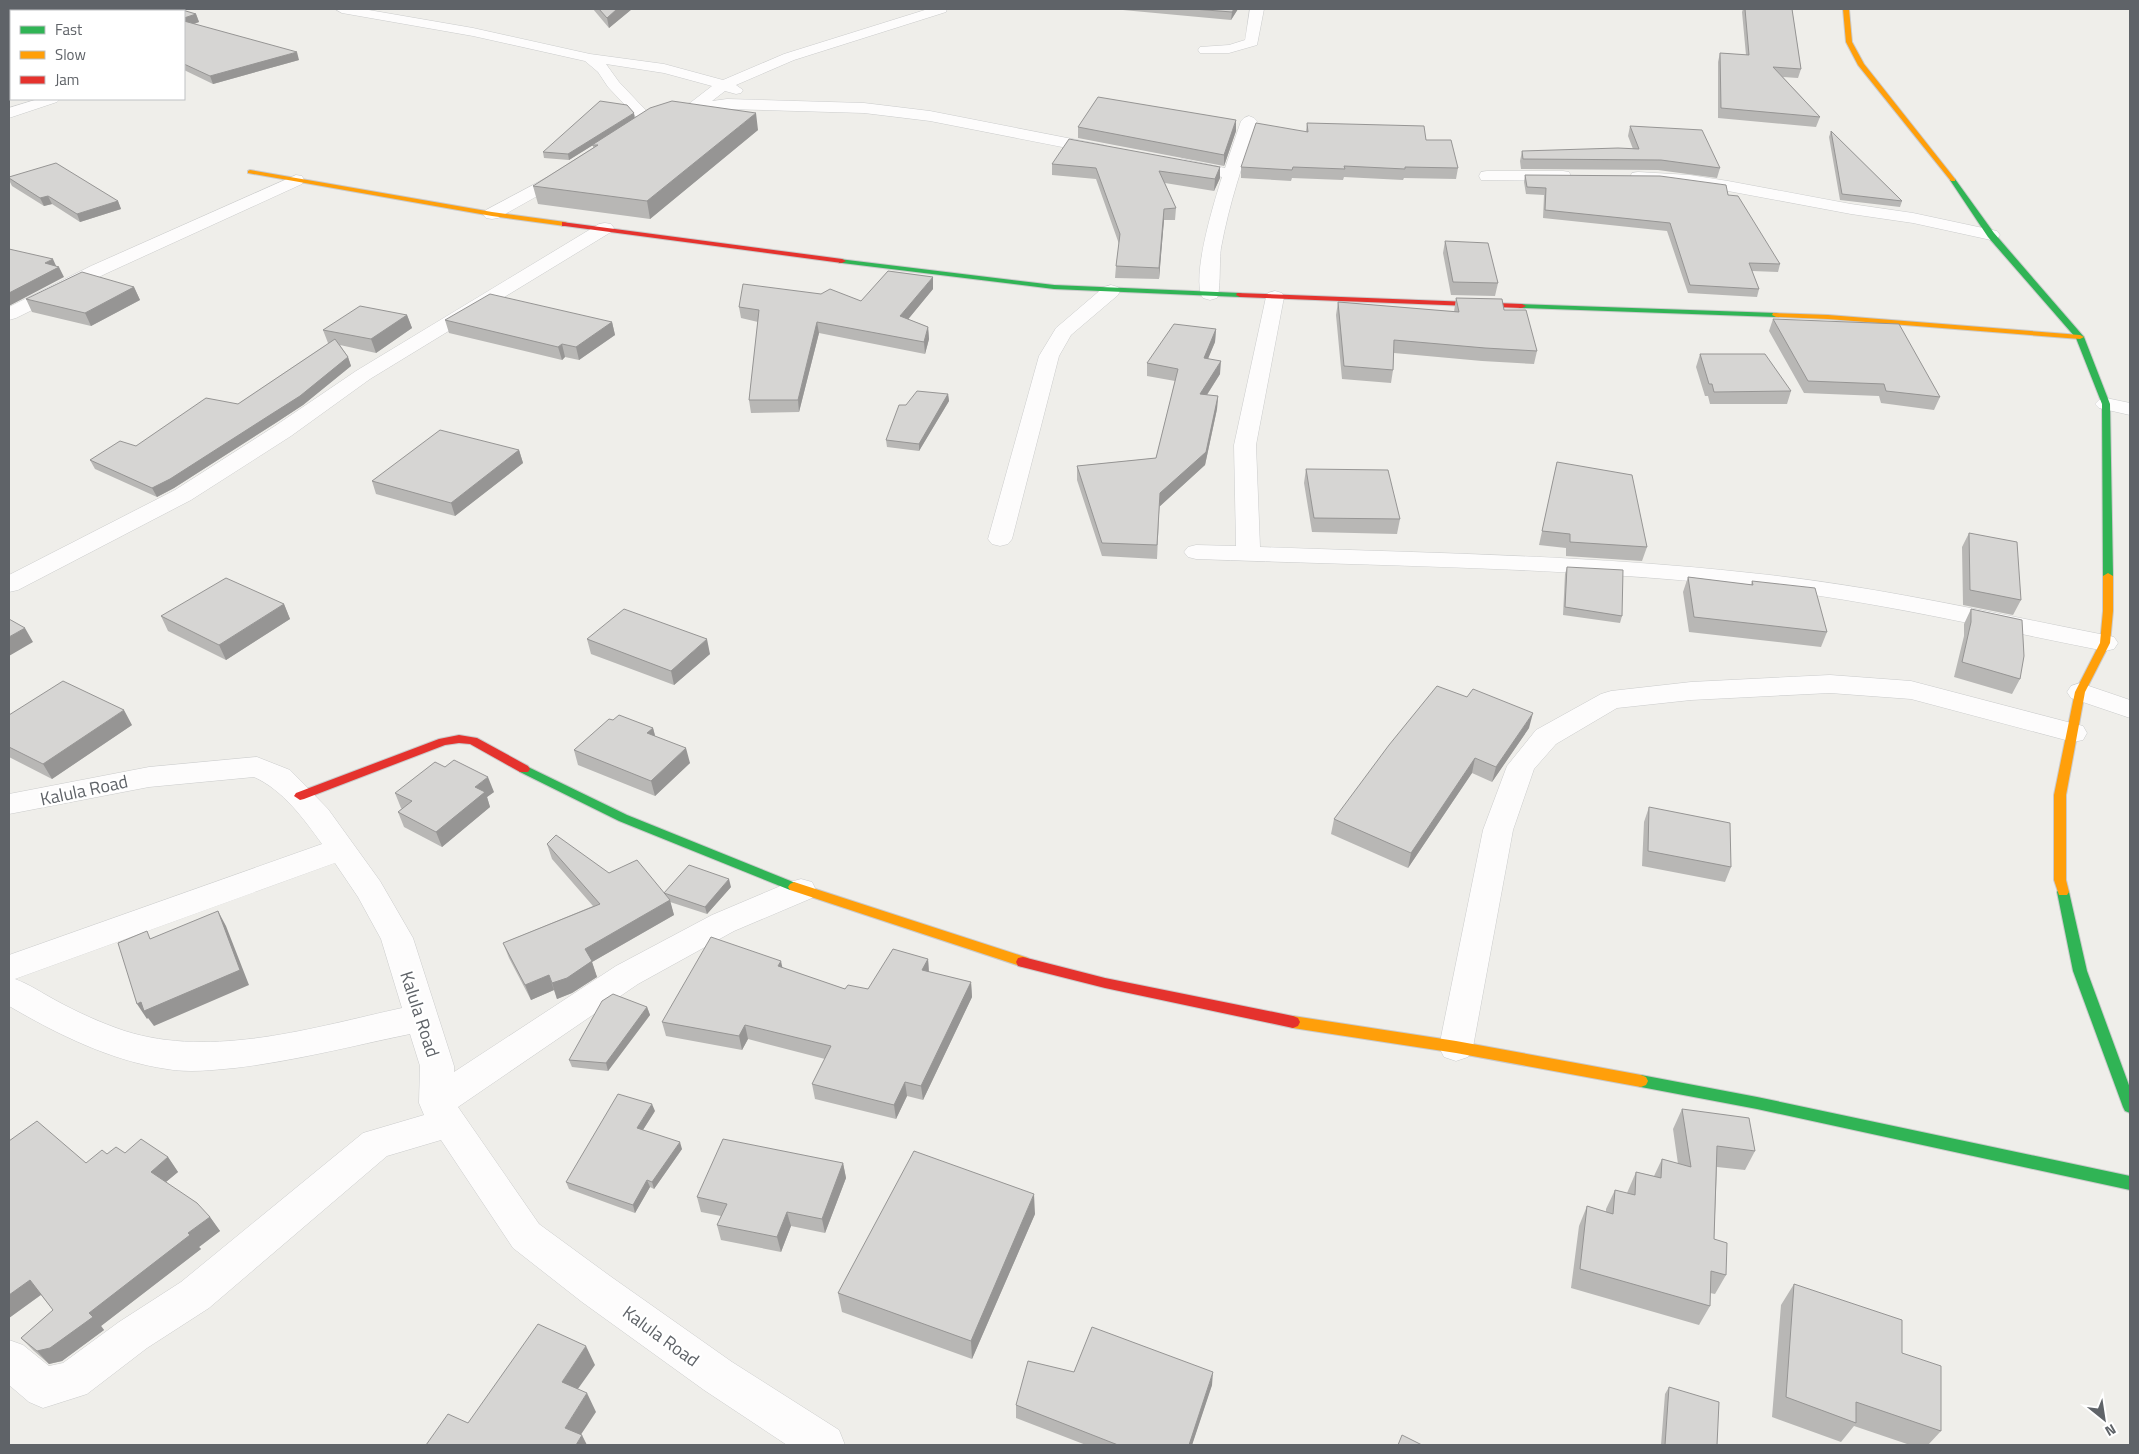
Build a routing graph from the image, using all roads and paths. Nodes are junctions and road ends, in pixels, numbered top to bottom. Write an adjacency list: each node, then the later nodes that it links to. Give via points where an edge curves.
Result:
1 (342, 9): 6 (street, via 473,32)
2 (941, 9): 7 (street, via 789,57)
3 (1257, 9): 5 (street, via 1252,42 1230,50)
4 (1846, 9): 24 (street, via 1848,42 1861,65 1948,171)
5 (1204, 50)
6 (590, 58): 7 (street, via 636,63); 10 (street, via 604,69 640,125)
7 (723, 85): 9 (street); 10 (street)
8 (49, 100): 11 (street)
9 (770, 104): 10 (street); 13 (street, via 864,108 930,116)
10 (695, 106)
11 (9, 113)
12 (1249, 121): 17 (street)
13 (1116, 152)
14 (1165, 161): 17 (street)
15 (583, 162): 22 (street)
16 (250, 172): 21 (street)
17 (1232, 174): 26 (street, via 1215,235)
18 (1487, 176): 19 (street)
19 (1584, 176)
20 (1621, 176): 24 (street, via 1709,183)
21 (296, 180): 22 (street); 28 (street)
22 (492, 214): 23 (street)
23 (605, 228): 25 (street, via 978,280); 35 (street, via 363,374 283,431 182,495)
24 (1992, 235): 29 (street)
25 (1111, 290): 26 (street); 32 (street, via 1063,332 1049,356)
26 (1210, 294): 27 (street)
27 (1275, 297): 29 (street, via 1828,317); 34 (street, via 1245,445)
28 (9, 314)
29 (2080, 337): 30 (street)
30 (2106, 404): 31 (street); 36 (street, via 2108,611)
31 (2130, 409)
32 (1000, 539)
33 (1196, 552): 34 (street)
34 (1248, 554): 36 (street, via 1599,567 1751,580 1849,593)
35 (9, 585)
36 (2105, 643): 37 (street)
37 (2080, 692): 38 (street); 39 (street)
38 (2130, 709)
39 (2073, 733): 47 (street, via 1911,690 1830,684 1690,691 1611,700 1546,737 1520,766 1498,830); 48 (street, via 2060,796 2060,880 2080,971)
40 (300, 796): 41 (street, Kalula Road, via 280,777 257,767 149,777); 42 (street, Kalula Road); 43 (street, via 444,742 473,741 578,798 653,832)
41 (9, 804)
42 (341, 848): 44 (street); 46 (street, Kalula Road, via 397,938)
43 (801, 890): 47 (street, via 1009,959 1096,980 1284,1021); 49 (street, via 723,922 627,975)
44 (9, 968)
45 (9, 990): 46 (street, via 98,1036 166,1055 216,1056 283,1047)
46 (420, 1018): 49 (street, Kalula Road, via 437,1066)
47 (1456, 1047): 50 (street, via 1757,1103)
48 (2130, 1106)
49 (442, 1113): 51 (street, via 376,1144 194,1295 73,1380 43,1388); 52 (street, Kalula Road, via 526,1236 718,1376)
50 (2130, 1183)
51 (9, 1359)
52 (824, 1445)

